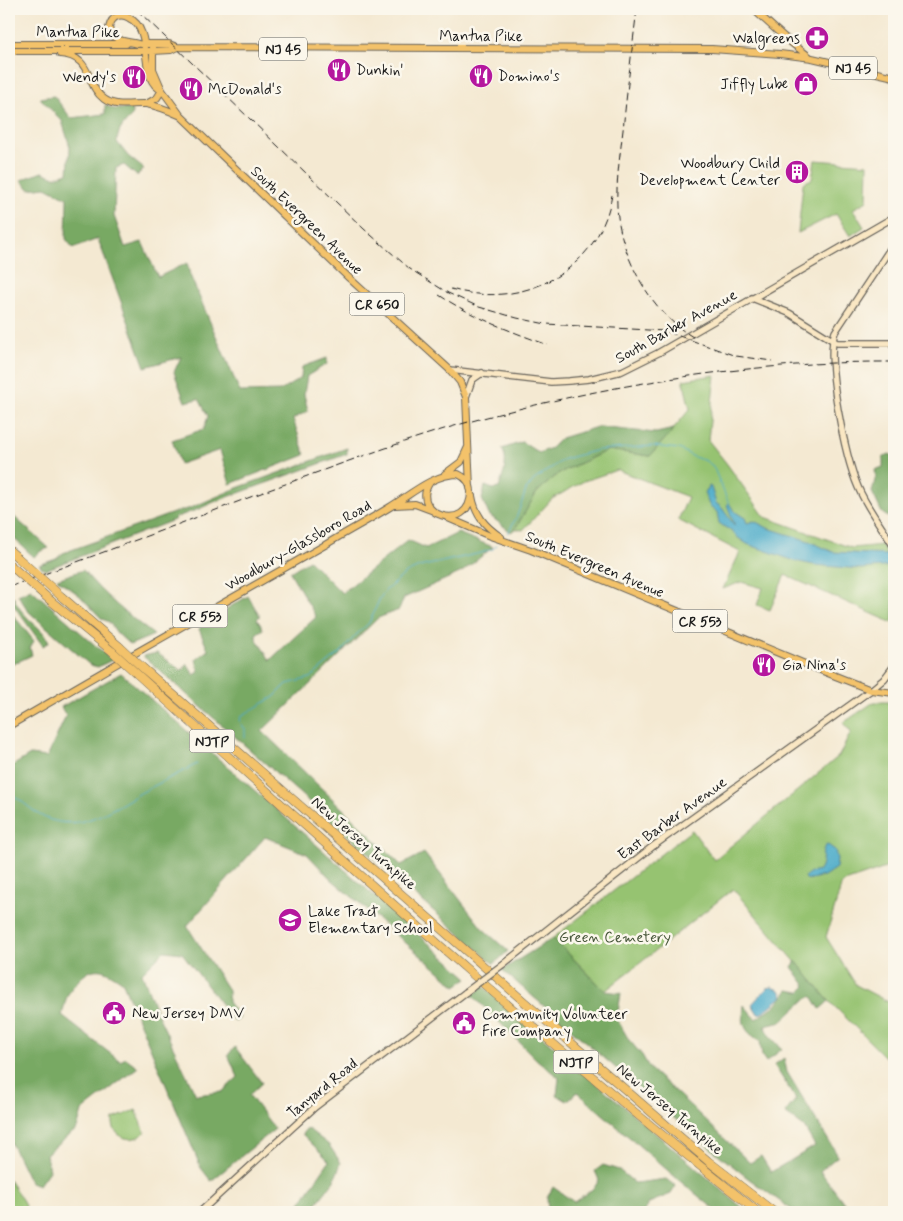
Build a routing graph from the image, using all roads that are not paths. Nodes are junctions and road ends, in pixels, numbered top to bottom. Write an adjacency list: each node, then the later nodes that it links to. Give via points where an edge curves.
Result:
1 (753, 9): 2 (main road)
2 (788, 40): 7 (main road); 8 (main road)
3 (9, 44): 4 (main road, Mantua Pike / NJ 45)
4 (142, 46): 4 (main road, South Evergreen Avenue, via 113,36 109,28 112,19 122,16 133,20 140,29); 5 (main road, Mantua Pike / NJ 45); 6 (main road, Mantua Pike / NJ 45); 10 (main road, South Evergreen Avenue / CR 650, via 150,76)
5 (153, 47): 7 (main road, Mantua Pike / NJ 45, via 171,50 712,49); 10 (main road, South Evergreen Avenue / CR 650, via 153,69)
6 (12, 51): 11 (main road, via 24,55 61,54 72,57 84,66 98,94 106,100 118,104)
7 (784, 54): 8 (main road, NJ 45)
8 (812, 58): 9 (main road, NJ 45)
9 (894, 77)
10 (162, 90): 11 (main road, via 155,100); 12 (main road, South Evergreen Avenue / CR 650)
11 (144, 104): 12 (main road)
12 (181, 116): 18 (main road, South Evergreen Avenue / CR 650)
13 (894, 217): 15 (street, South Barber Avenue)
14 (894, 243): 16 (street, via 842,319)
15 (752, 298): 16 (street, via 789,314); 19 (street, South Barber Avenue, via 658,353 602,377 551,382)
16 (832, 340): 17 (street, via 838,343); 28 (street, via 832,376 856,481)
17 (894, 343)
18 (450, 370): 19 (street, South Barber Avenue); 20 (main road, South Evergreen Avenue / CR 650)
19 (482, 373): 20 (street, via 472,380)
20 (466, 397): 21 (main road, South Evergreen Avenue / CR 650)
21 (469, 444): 22 (main road, via 461,462); 24 (main road, South Evergreen Avenue / CR 650)
22 (440, 478): 23 (main road); 24 (main road, via 458,474 466,479)
23 (430, 482): 25 (main road, Woodbury-Glassboro Road / CR 553); 26 (main road, via 425,499 429,507)
24 (471, 490): 26 (main road, via 463,514 458,517); 27 (main road, South Evergreen Avenue / CR 553, via 474,507 483,523)
25 (392, 506): 26 (main road, Woodbury-Glassboro Road / CR 553, via 408,503); 34 (main road, Woodbury-Glassboro Road / CR 553)
26 (439, 513): 27 (main road, South Evergreen Avenue / CR 553)
27 (510, 542): 32 (main road, South Evergreen Avenue / CR 553)
28 (894, 547)
29 (9, 550): 38 (highway, New Jersey Turnpike / NJTP, bridge, via 584,1054)
30 (9, 564): 37 (highway, New Jersey Turnpike / NJTP, bridge, via 113,652 542,1033)
31 (894, 666): 32 (street, East Barber Avenue)
32 (871, 690): 33 (main road, South Evergreen Avenue / CR 553); 35 (street, East Barber Avenue, bridge, via 665,838)
33 (894, 693)
34 (9, 726)
35 (466, 992): 36 (street, Tanyard Road, via 327,1097)
36 (200, 1212)
37 (758, 1212)
38 (774, 1212)

